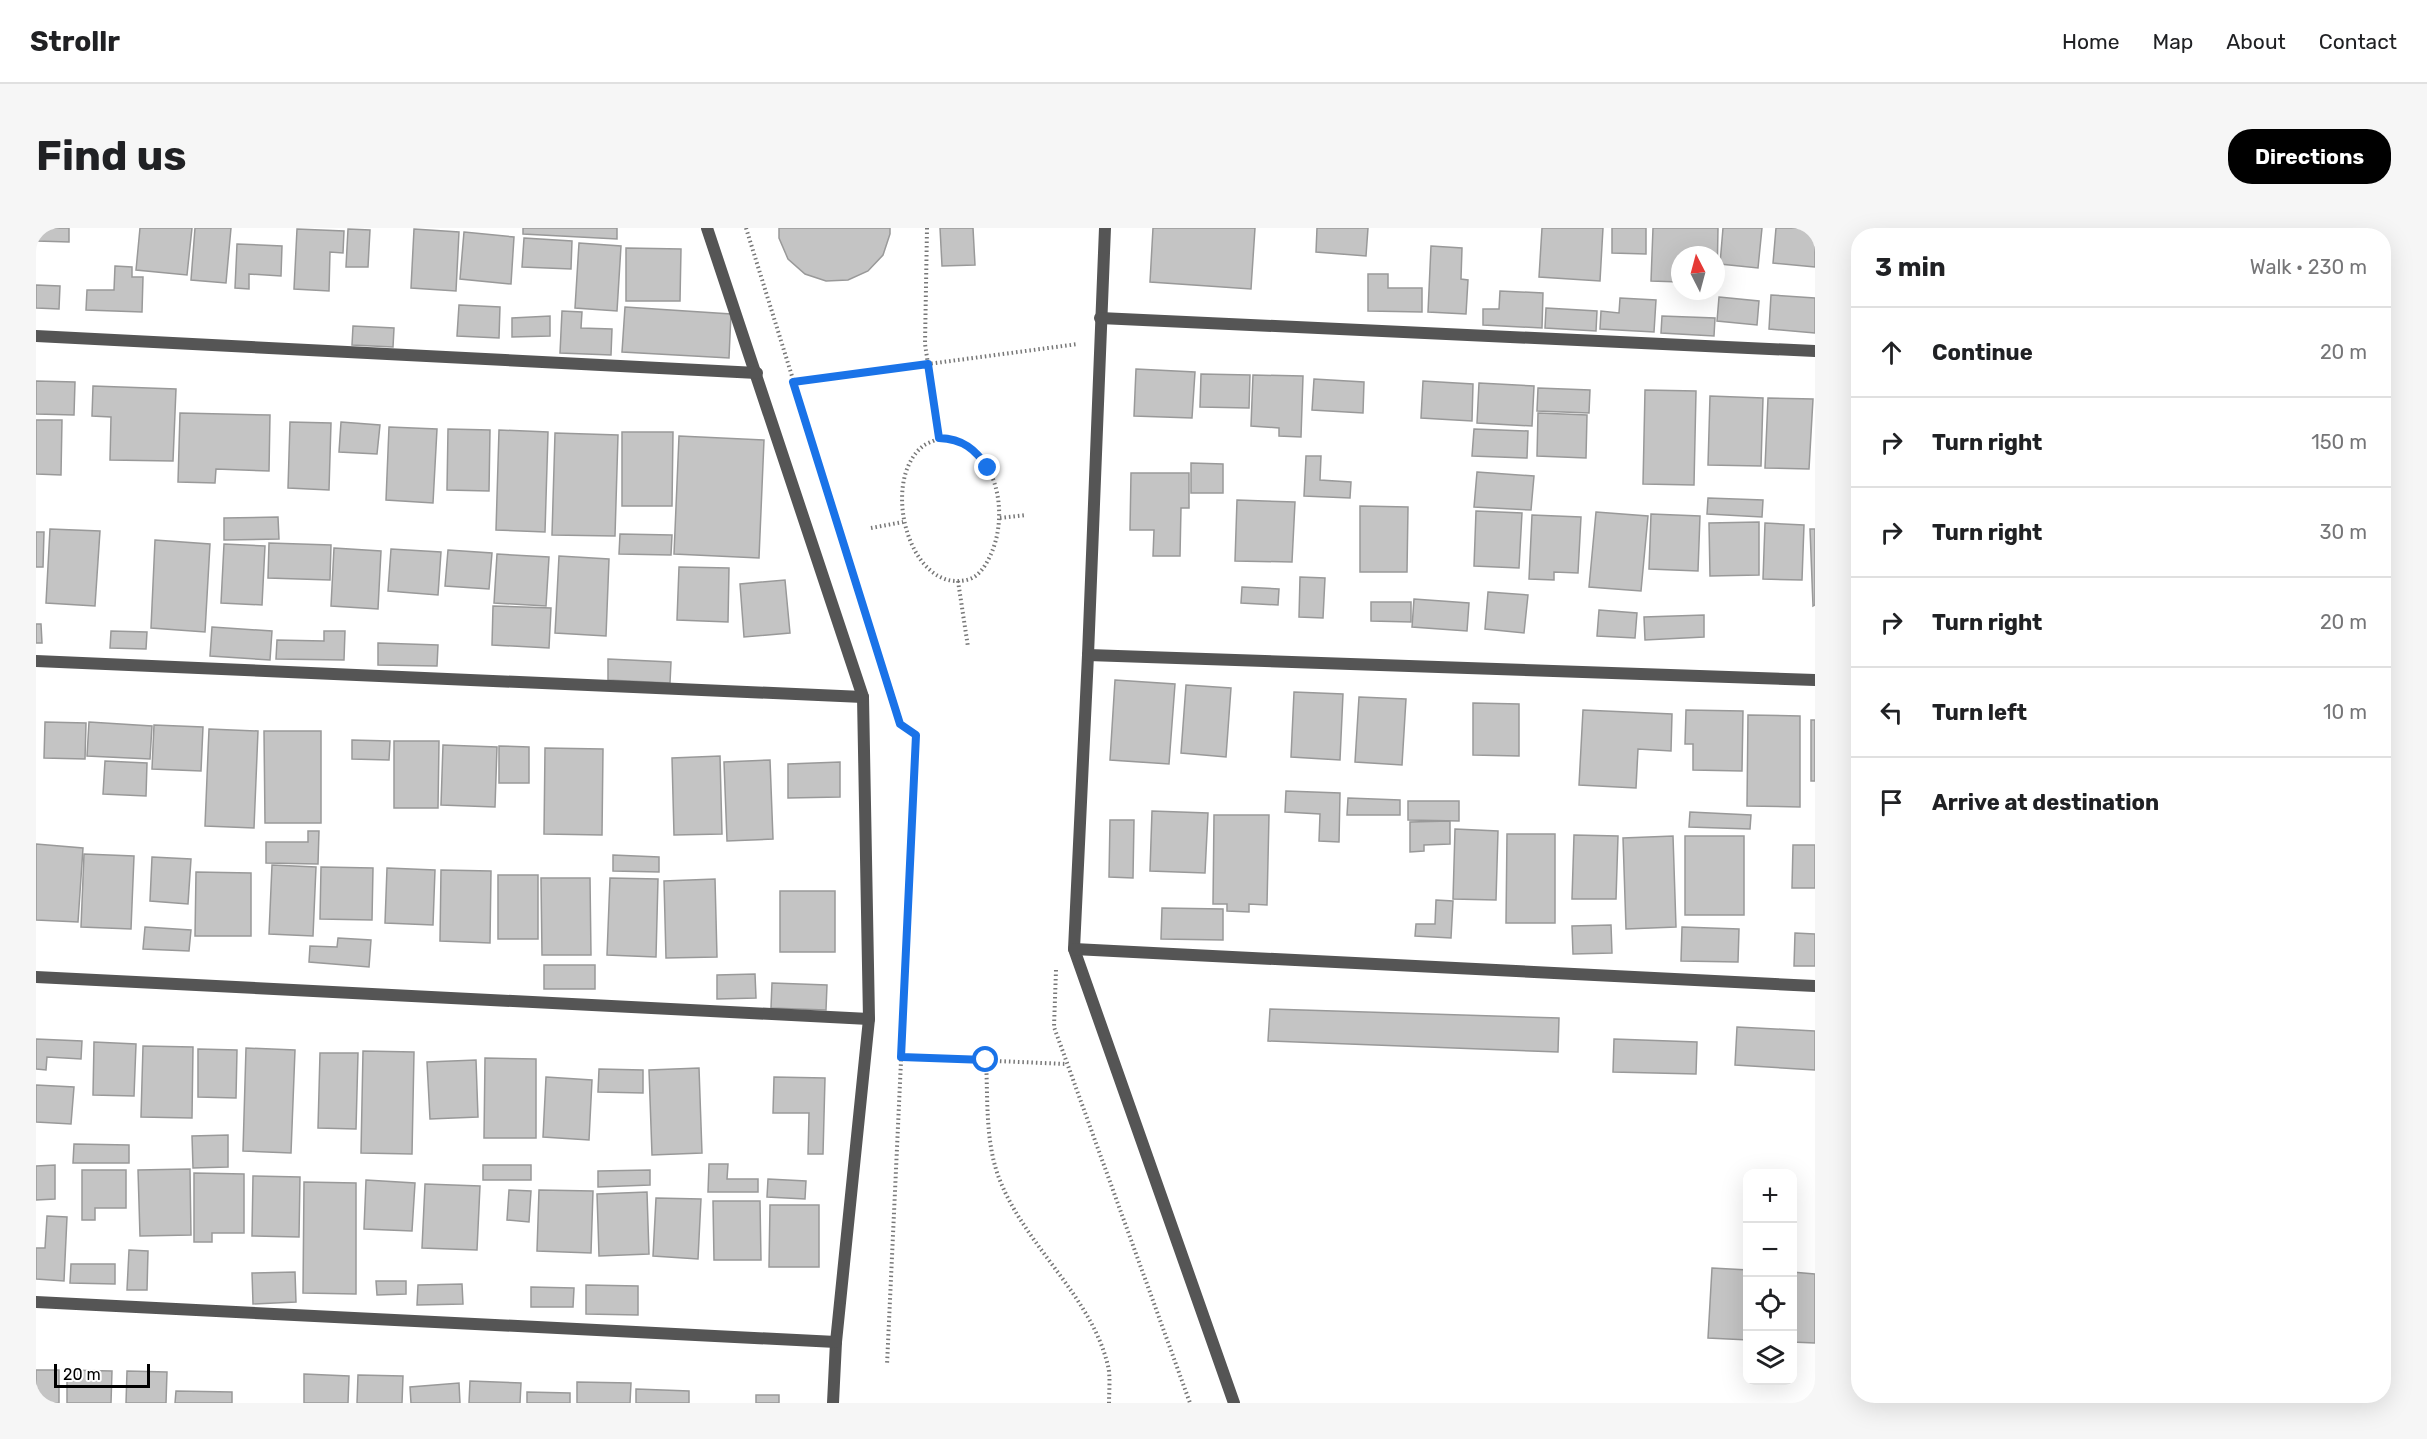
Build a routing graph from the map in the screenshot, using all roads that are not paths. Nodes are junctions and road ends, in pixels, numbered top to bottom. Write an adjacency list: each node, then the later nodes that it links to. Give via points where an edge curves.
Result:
1 (707, 228): 6 (street)
2 (1105, 228): 3 (street)
3 (1100, 318): 5 (street); 7 (street)
4 (36, 336): 6 (street)
5 (1815, 351)
6 (757, 373): 10 (street)
7 (1088, 656): 9 (street); 11 (street)
8 (36, 660): 10 (street)
9 (1815, 680)
10 (863, 697): 14 (street)
11 (1074, 949): 13 (street); 18 (street)
12 (36, 977): 14 (street)
13 (1815, 986)
14 (869, 1018): 16 (street)
15 (36, 1302): 16 (street)
16 (836, 1342): 17 (street)
17 (833, 1403)
18 (1234, 1403)

